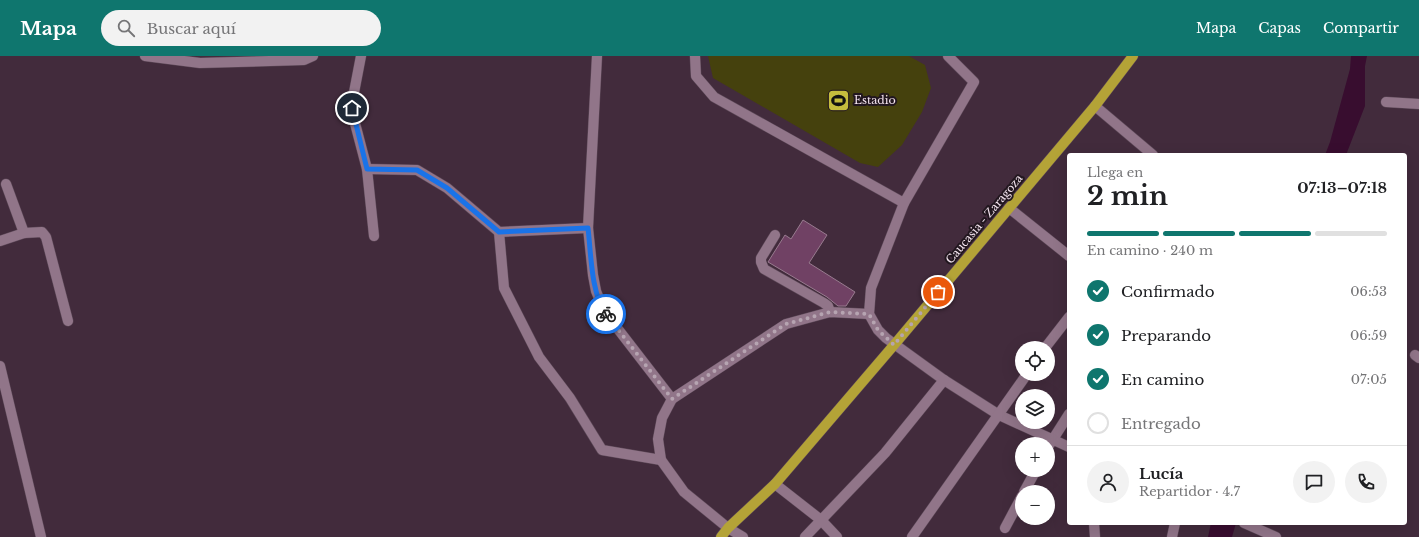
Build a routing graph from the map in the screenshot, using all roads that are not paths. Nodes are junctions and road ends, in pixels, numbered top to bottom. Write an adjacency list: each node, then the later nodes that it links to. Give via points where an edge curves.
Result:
1 (144, 56): 2 (street, via 200,63 304,60)
2 (313, 56)
3 (361, 56): 12 (street, via 352,108)
4 (597, 56): 16 (street)
5 (695, 56): 14 (street, via 696,76 714,98)
6 (949, 56): 14 (street, via 974,82)
7 (1133, 56): 10 (main road, Caucasia - Zaragoza)
8 (1386, 102): 9 (street)
9 (1419, 104)
10 (1095, 106): 11 (street); 15 (main road, Caucasia - Zaragoza)
11 (1151, 153)
12 (367, 169): 17 (street, via 417,170 447,188); 20 (street)
13 (6, 184): 18 (street)
14 (904, 203): 24 (street, via 871,288)
15 (1009, 208): 22 (street); 28 (main road, Caucasia - Zaragoza)
16 (588, 228): 17 (street); 32 (street, via 596,291 604,311)
17 (499, 232): 39 (street, via 504,288 540,358 570,398 602,450)
18 (24, 233): 21 (street); 26 (street, via 42,232 46,237)
19 (775, 235): 23 (street, via 761,258 764,269 824,303)
20 (374, 236)
21 (0, 241)
22 (1067, 254)
23 (830, 312): 24 (street); 32 (street, via 786,324)
24 (869, 314): 28 (street, via 878,330)
25 (1067, 320): 27 (street)
26 (68, 321)
27 (1050, 341)
28 (894, 345): 30 (street); 40 (main road, Caucasia - Zaragoza)
29 (0, 366): 48 (street)
30 (944, 380): 33 (street); 42 (street, via 885,453)
31 (1022, 381): 33 (street)
32 (672, 399): 39 (street, via 662,418 658,439)
33 (998, 415): 35 (street); 53 (street)
34 (1067, 417): 36 (street)
35 (1039, 437)
36 (1054, 437)
37 (1055, 444): 38 (street)
38 (1067, 447)
39 (661, 460): 46 (street, via 684,492)
40 (775, 484): 42 (street); 46 (main road, Caucasia - Zaragoza)
41 (1015, 509): 47 (street)
42 (821, 520): 51 (street); 52 (street)
43 (1094, 525): 54 (street)
44 (1175, 525): 55 (street)
45 (1249, 525): 56 (street)
46 (728, 528): 49 (main road, Caucasia - Zaragoza); 50 (street)
47 (1005, 528)
48 (41, 537)
49 (721, 537)
50 (743, 537)
51 (806, 537)
52 (837, 537)
53 (912, 537)
54 (1095, 537)
55 (1172, 537)
56 (1276, 537)

